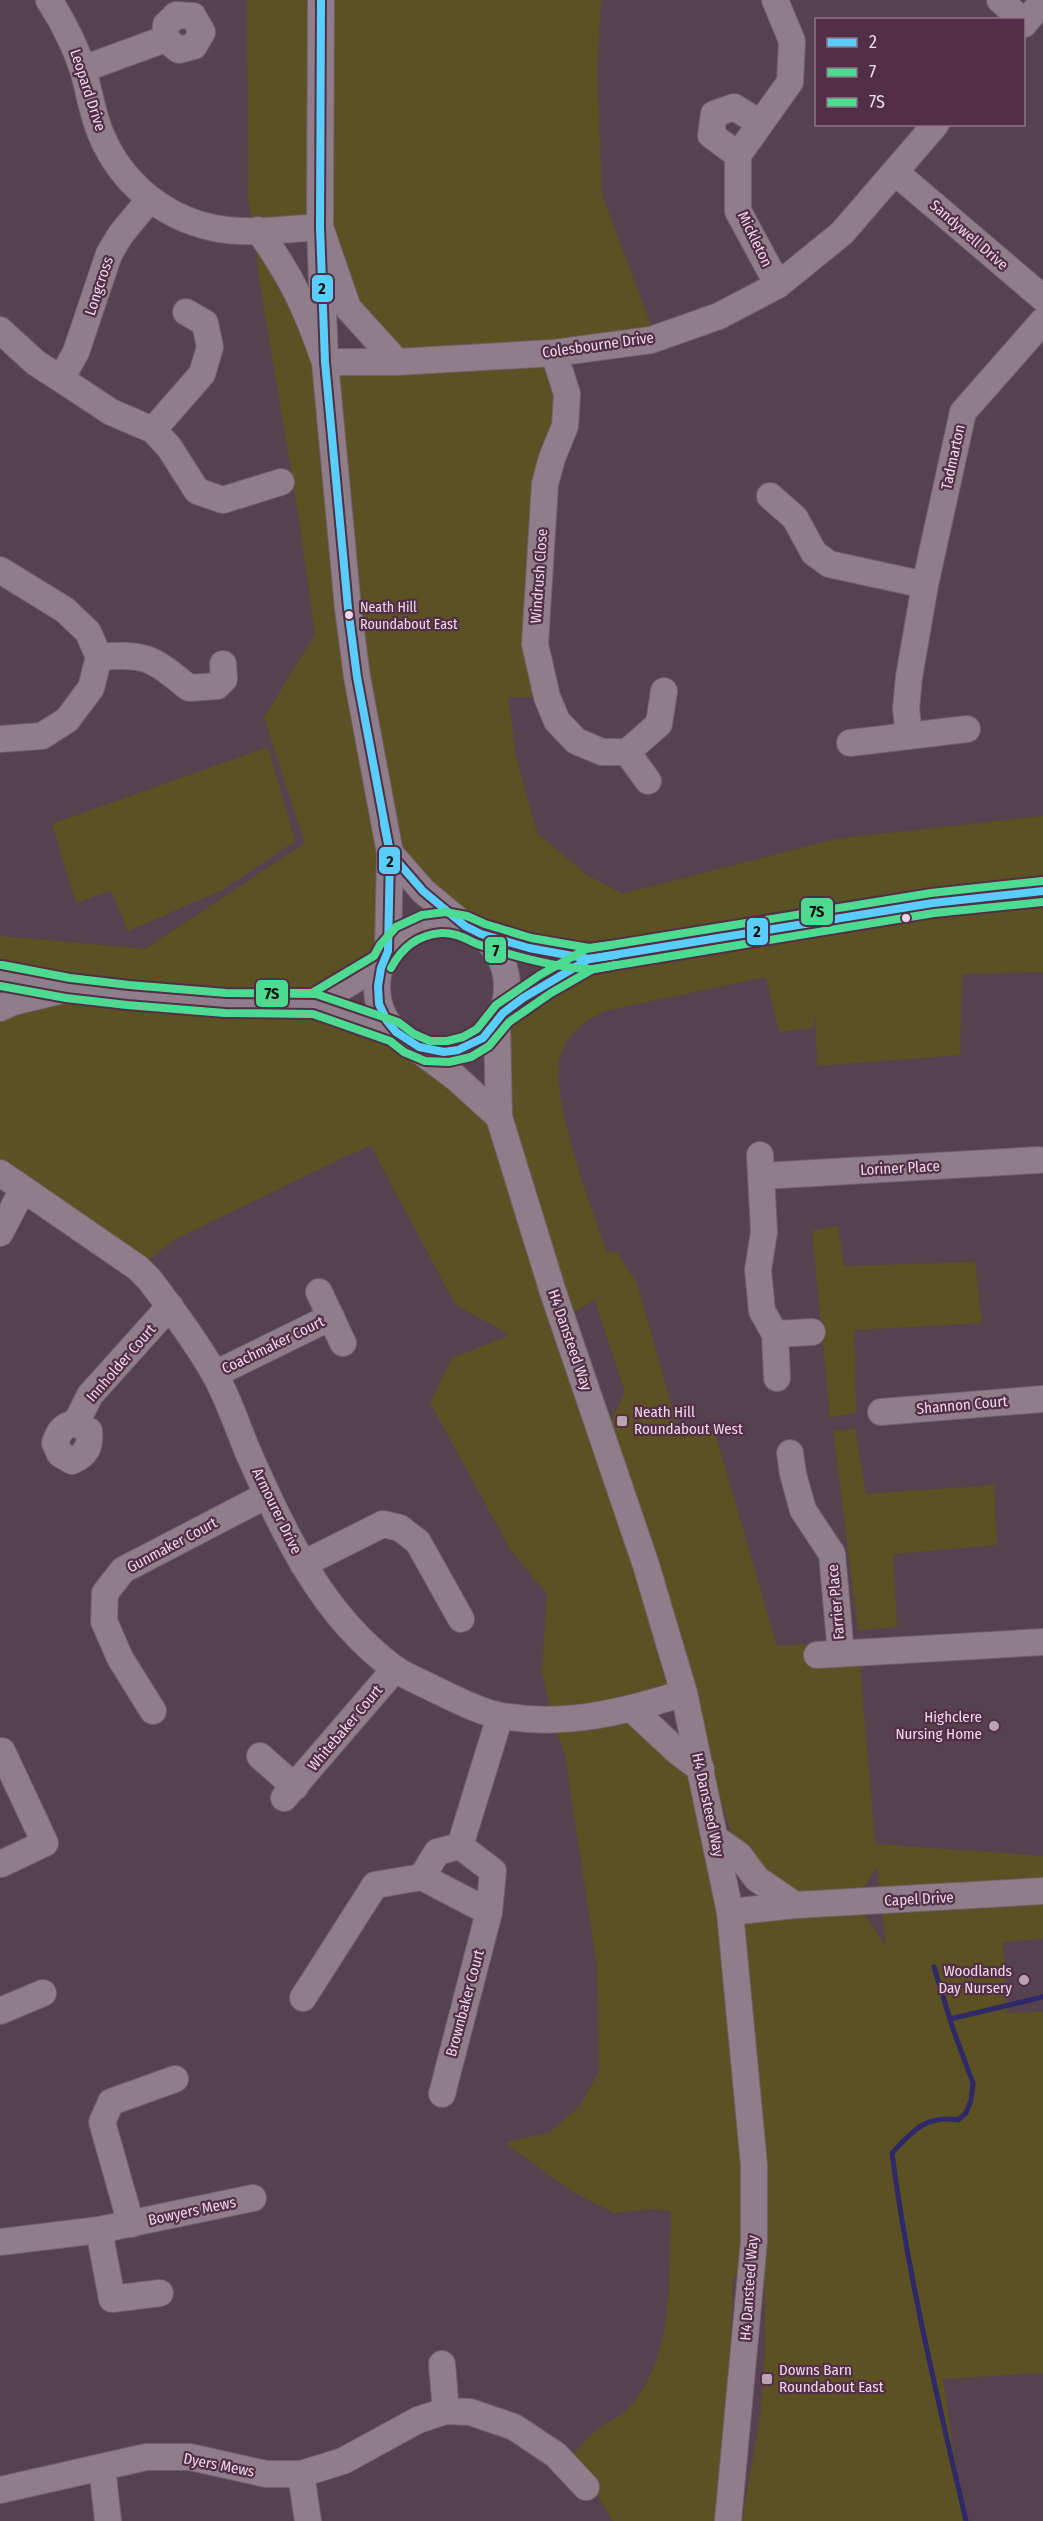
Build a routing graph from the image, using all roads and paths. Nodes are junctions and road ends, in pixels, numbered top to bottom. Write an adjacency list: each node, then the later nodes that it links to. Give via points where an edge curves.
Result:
1 (49, 0): 9 (street, Leopard Drive, via 66,27)
2 (321, 0): 15 (street)
3 (775, 0): 10 (street, via 792,41 790,82)
4 (1000, 0): 6 (street)
5 (1043, 2): 7 (street)
6 (1019, 18)
7 (1025, 20)
8 (165, 39): 9 (street)
9 (83, 69): 14 (street, Leopard Drive, via 100,132 121,171)
10 (760, 123): 12 (street); 12 (street, via 734,107 714,114 711,135)
11 (934, 126): 13 (street, Colesbourne Drive)
12 (738, 155): 17 (street, Mickleton, via 738,211)
13 (895, 172): 17 (street, Colesbourne Drive, via 842,233); 18 (street, Sandywell Drive)
14 (149, 200): 16 (street, Leopard Drive, via 177,216 215,228); 25 (street, Longcross, via 109,254 86,326)
15 (320, 228): 16 (street, Leopard Drive); 23 (street); 24 (street, via 348,308)
16 (258, 230): 23 (street, via 282,263 307,310)
17 (778, 285): 22 (street, Colesbourne Drive, via 719,316 651,340)
18 (1043, 298)
19 (186, 312): 26 (street, via 204,323 210,347 202,374)
20 (1043, 321): 30 (street, Tadmarton, via 963,412)
21 (0, 330): 25 (street, via 36,363)
22 (554, 353): 24 (street, Colesbourne Drive); 38 (street, Windrush Close, via 567,394 565,426 545,484 535,644 547,697 557,721 576,741 602,752)
23 (325, 362): 24 (street, Colesbourne Drive); 40 (street, via 357,677)
24 (397, 362)
25 (61, 379): 26 (street, via 111,412)
26 (153, 430): 27 (street, via 170,447 197,491 223,500)
27 (281, 482)
28 (770, 496): 30 (street, via 795,518 813,553 829,564)
29 (0, 570): 31 (street, via 65,610 88,632)
30 (925, 585): 35 (street, Tadmarton, via 909,678)
31 (99, 657): 32 (street, via 131,655 159,663 189,688 217,686 224,679); 36 (street, via 91,688 68,720 42,736)
32 (223, 664)
33 (664, 691): 38 (street, via 659,724)
34 (967, 729): 35 (street)
35 (909, 735): 37 (street)
36 (0, 739)
37 (849, 743)
38 (627, 752): 39 (street)
39 (648, 781)
40 (390, 853): 42 (street, via 423,891); 43 (street)
41 (1043, 891): 44 (street, via 933,903)
42 (473, 930): 43 (street, via 444,922 423,925 403,935); 44 (street, via 529,948); 49 (street, via 496,950 506,970 507,992)
43 (385, 957): 47 (street); 50 (street, via 378,999 384,1016)
44 (589, 959): 49 (street, via 545,984)
45 (0, 975): 46 (street)
46 (68, 988): 47 (street, via 226,1003); 48 (street)
47 (304, 1004): 50 (street)
48 (0, 1008)
49 (500, 1018): 50 (street, via 484,1037 448,1052 428,1051); 51 (street, H4 Dansteed Way)
50 (402, 1037): 51 (street)
51 (499, 1117): 73 (street, H4 Dansteed Way)
52 (1042, 1158): 60 (street, Loriner Place, via 761,1165 764,1232 758,1270 762,1311)
53 (0, 1173): 54 (street, Armourer Drive)
54 (23, 1189): 55 (street); 57 (street, Armourer Drive, via 138,1268)
55 (0, 1233)
56 (320, 1292): 58 (street, Coachmaker Court)
57 (170, 1306): 62 (street, Armourer Drive); 66 (street, Innholder Court, via 90,1395)
58 (331, 1317): 61 (street, Coachmaker Court); 62 (street, Coachmaker Court)
59 (812, 1332): 60 (street)
60 (775, 1334): 63 (street, Loriner Place)
61 (343, 1343)
62 (215, 1374): 68 (street, Armourer Drive)
63 (777, 1378)
64 (1043, 1399): 65 (street, Shannon Court)
65 (881, 1412)
66 (76, 1423)
67 (790, 1453): 71 (street, Farrier Place, via 803,1510 832,1554 829,1654)
68 (267, 1495): 69 (street, Armourer Drive); 75 (street, Gunmaker Court, via 123,1570 105,1593 104,1621 120,1658)
69 (303, 1564): 70 (street, via 383,1524 400,1528 418,1542); 72 (street, Armourer Drive, via 360,1641)
70 (461, 1619)
71 (1043, 1642)
72 (395, 1669): 76 (street, Armourer Drive); 78 (street, Whitebaker Court, via 289,1793)
73 (684, 1693): 74 (street, Armourer Drive); 79 (street, H4 Dansteed Way)
74 (632, 1709): 76 (street, Armourer Drive, via 561,1720); 79 (street)
75 (153, 1711)
76 (500, 1716): 81 (street)
77 (0, 1752): 82 (street, via 45,1843)
78 (260, 1756)
79 (701, 1770): 80 (street, H4 Dansteed Way)
80 (715, 1838): 85 (street, via 739,1855 757,1879); 87 (street, H4 Dansteed Way)
81 (460, 1846): 83 (street, via 436,1852); 86 (street, Brownbaker Court, via 493,1871)
82 (1, 1864)
83 (422, 1877): 86 (street); 89 (street, via 375,1885)
84 (1043, 1891): 85 (street, Capel Drive)
85 (795, 1905): 87 (street, Capel Drive)
86 (489, 1912): 92 (street, Brownbaker Court)
87 (730, 1912): 106 (street, H4 Dansteed Way, via 754,2165 754,2241)
88 (43, 1992): 90 (street)
89 (303, 1998)
90 (0, 2011)
91 (175, 2079): 94 (street, Bowyers Mews, via 111,2102 102,2122)
92 (442, 2094)
93 (253, 2198): 94 (street, Bowyers Mews)
94 (131, 2224): 95 (street, Bowyers Mews)
95 (99, 2230): 96 (street, Bowyers Mews); 97 (street, via 112,2299)
96 (0, 2242)
97 (160, 2293)
98 (442, 2364): 99 (street)
99 (446, 2411): 101 (street, Dyers Mews, via 418,2421 343,2461); 102 (street, Dyers Mews, via 470,2412 514,2427 556,2455)
100 (102, 2467): 101 (street, Dyers Mews, via 146,2457 190,2457 266,2474); 103 (street, Dyers Mews); 104 (street)
101 (301, 2474): 105 (street)
102 (586, 2487)
103 (0, 2490)
104 (108, 2521)
105 (308, 2521)
106 (728, 2521)

